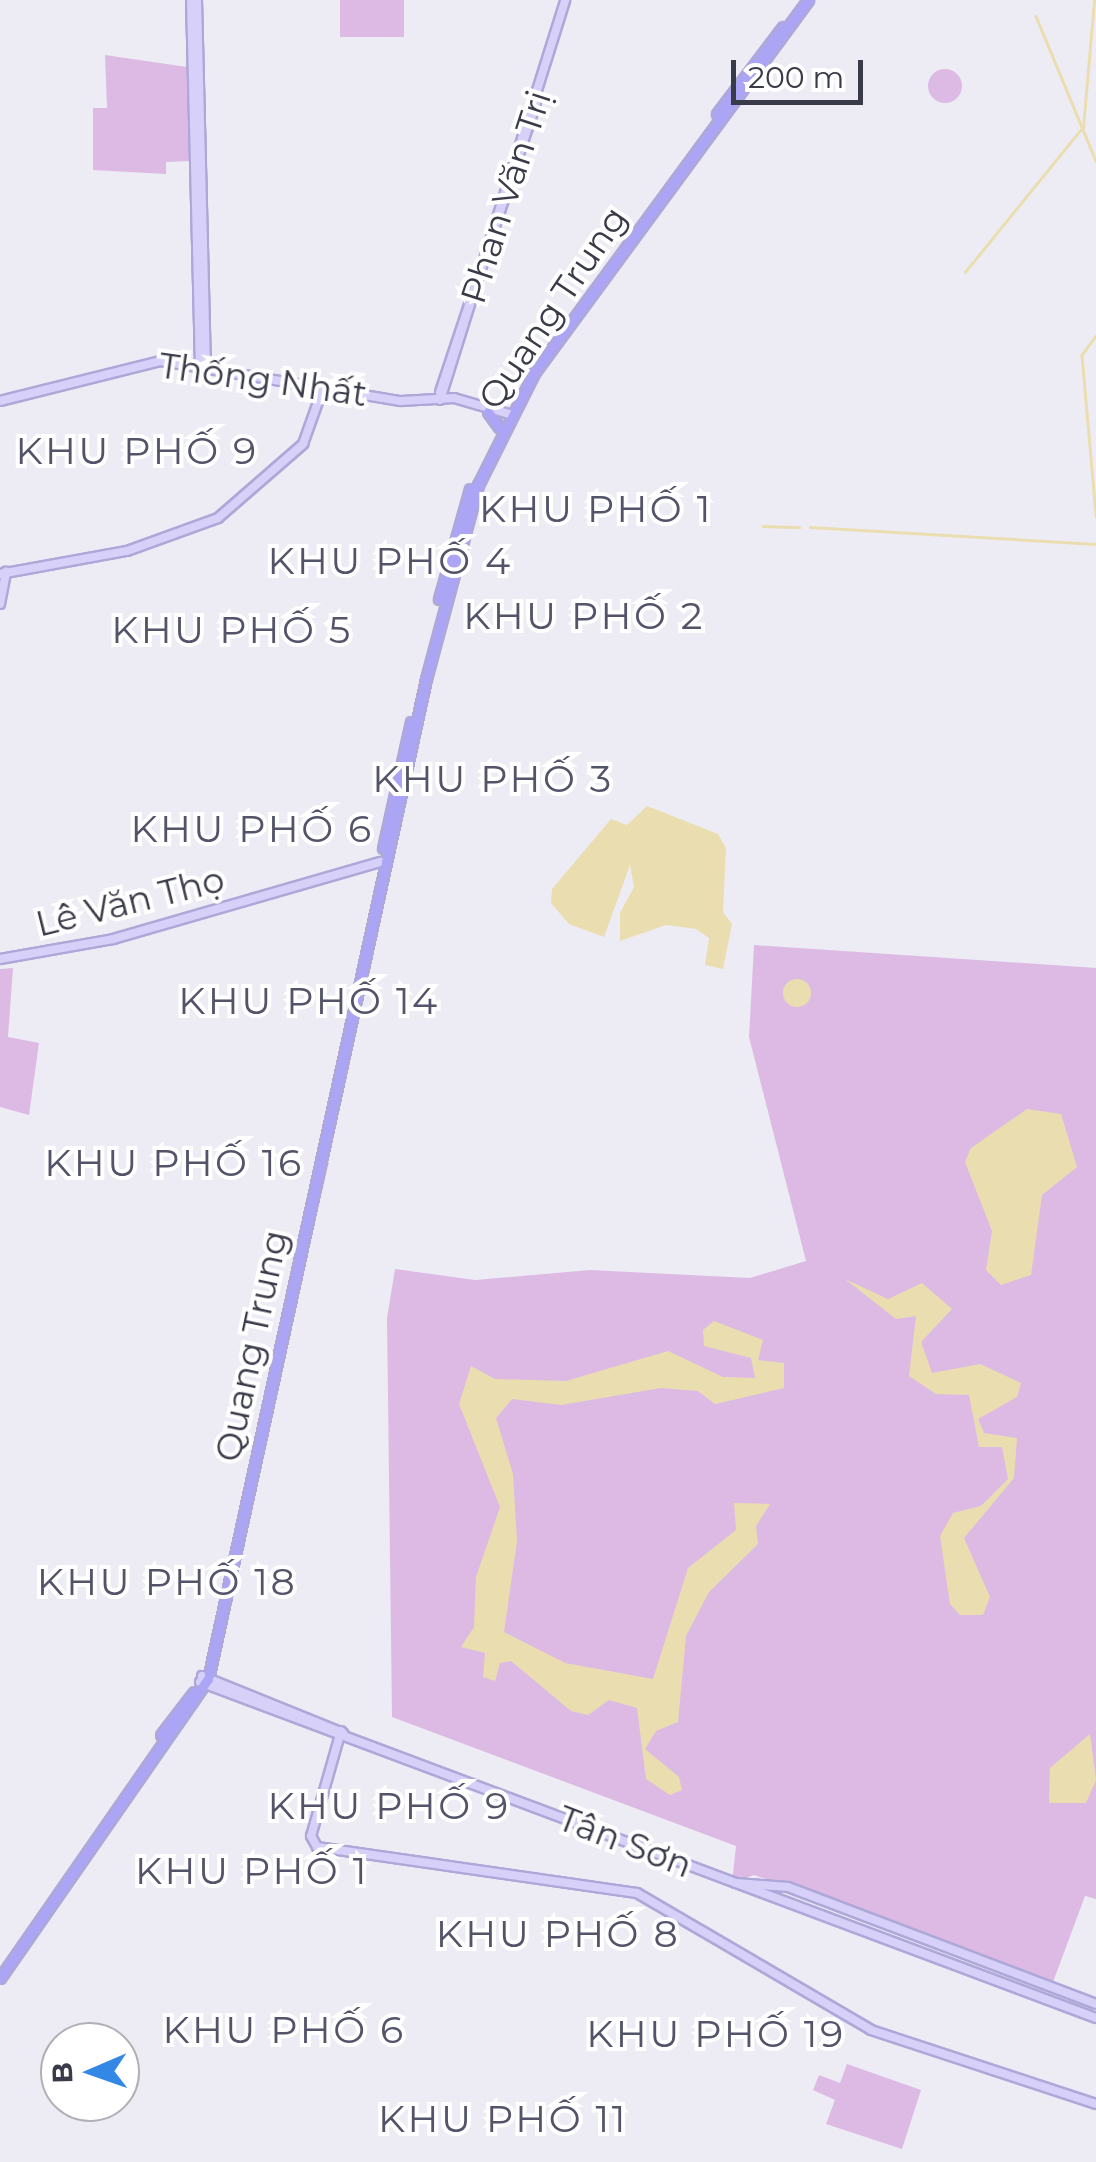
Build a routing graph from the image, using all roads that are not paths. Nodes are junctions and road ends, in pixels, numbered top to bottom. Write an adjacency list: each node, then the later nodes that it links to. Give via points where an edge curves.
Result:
1 (194, 0): 5 (street)
2 (567, 0): 9 (street, Phan Văn Trị)
3 (804, 2): 13 (main road, Quang Trung)
4 (125, 356): 6 (street)
5 (203, 364): 6 (street, Thống Nhất); 8 (street, Thống Nhất)
6 (117, 369): 7 (street); 10 (street, Thống Nhất)
7 (127, 373)
8 (324, 388): 9 (street, Thống Nhất); 14 (street, via 303,444 218,518 127,551)
9 (440, 396): 11 (street, Thống Nhất)
10 (0, 402)
11 (472, 404): 12 (street, Thống Nhất); 13 (street, Thống Nhất)
12 (488, 412): 13 (main road)
13 (505, 418): 16 (main road, Quang Trung, via 454,549)
14 (3, 573): 15 (street)
15 (0, 604)
16 (383, 862): 17 (street, Lê Văn Thọ, via 113,939); 18 (main road, Quang Trung)
17 (0, 958)
18 (204, 1680): 19 (street, Tân Sơn); 29 (main road, Quang Trung)
19 (342, 1735): 21 (street, Tân Sơn); 36 (street, via 311,1836 317,1847 637,1894 871,2030)
20 (763, 1880): 21 (street, Tân Sơn); 22 (street); 23 (street, Tân Sơn)
21 (736, 1883): 22 (street, Tân Sơn)
22 (758, 1892): 24 (street, Tân Sơn)
23 (812, 1897): 24 (street); 25 (street, Tân Sơn)
24 (806, 1910): 27 (street, Tân Sơn)
25 (918, 1938): 26 (street, Tân Sơn); 27 (street)
26 (934, 1944): 28 (street); 30 (street, Tân Sơn)
27 (915, 1950): 28 (street, Tân Sơn)
28 (930, 1957): 32 (street, Tân Sơn)
29 (1, 1973)
30 (1045, 1985): 31 (street, Tân Sơn); 32 (street)
31 (1061, 1991): 33 (street); 34 (street, Tân Sơn)
32 (1040, 1996): 33 (street, Tân Sơn)
33 (1057, 2002): 35 (street, Tân Sơn)
34 (1096, 2004)
35 (1096, 2018)
36 (1096, 2104)

